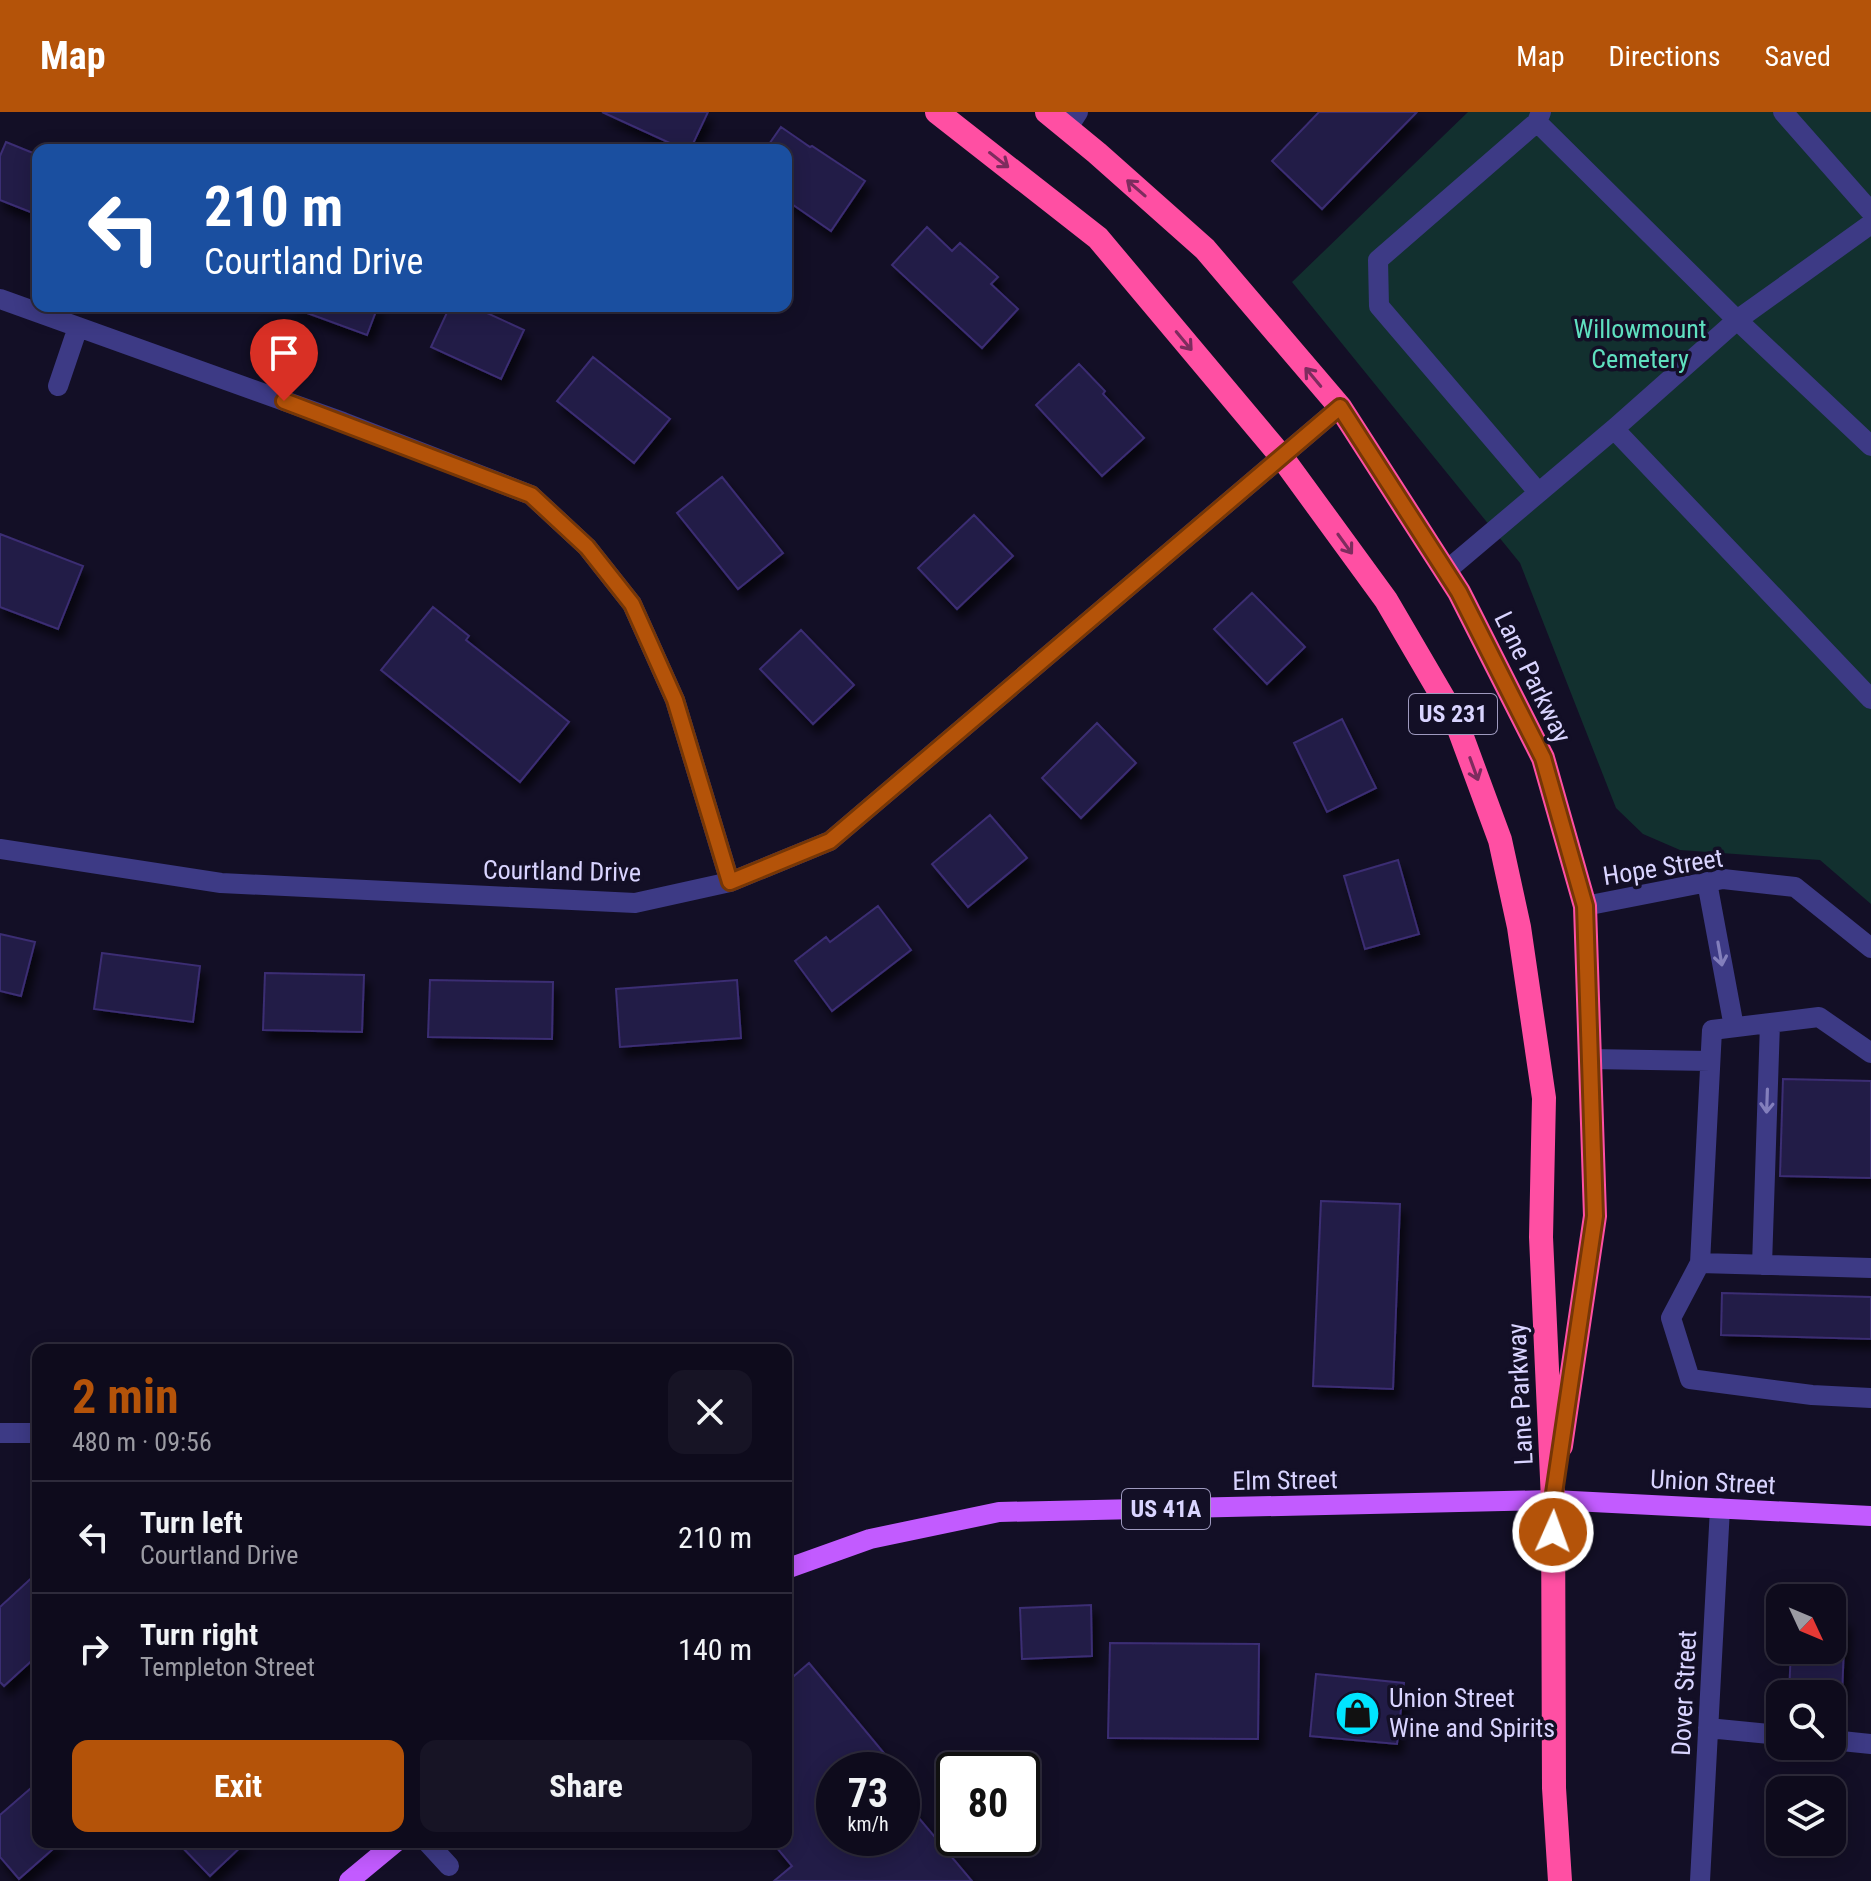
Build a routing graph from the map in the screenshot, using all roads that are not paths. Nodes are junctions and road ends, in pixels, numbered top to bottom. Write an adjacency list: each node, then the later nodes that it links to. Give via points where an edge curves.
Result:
1 (937, 112): 17 (highway, Lane Parkway / US 231, one-way to 17, via 1098,238)
2 (1047, 112): 5 (highway, Lane Parkway / US 231)
3 (1783, 112): 6 (street)
4 (1539, 117): 11 (street); 18 (street, via 1378,260 1379,306)
5 (1073, 120): 14 (highway, Lane Parkway / US 231, one-way to 5, via 1205,249)
6 (1871, 212)
7 (1871, 224): 11 (street)
8 (0, 299): 9 (street)
9 (32, 310)
10 (36, 312): 12 (street)
11 (1737, 320): 15 (street); 16 (street)
12 (78, 327): 13 (street); 22 (street, via 531,495 587,547 632,604 675,700)
13 (58, 386)
14 (1340, 407): 17 (street, Courtland Drive); 19 (highway, Lane Parkway / US 231)
15 (1614, 429): 18 (street); 20 (street)
16 (1871, 446)
17 (1281, 456): 22 (street, Courtland Drive, via 830,841); 37 (highway, Lane Parkway / US 231, one-way to 37, via 1386,600 1455,718 1500,840 1519,927 1544,1098 1541,1237)
18 (1538, 492): 19 (street)
19 (1446, 571): 24 (highway, Lane Parkway / US 231, via 1543,758)
20 (1871, 699)
21 (0, 849): 22 (street, Courtland Drive, via 221,883 635,903)
22 (730, 882)
23 (1707, 882): 24 (street, Hope Street); 25 (street, Hope Street, via 1795,887); 27 (street, one-way to 27)
24 (1585, 906): 29 (highway, Lane Parkway / US 231)
25 (1871, 948)
26 (1770, 1023): 27 (street); 28 (street, via 1819,1017); 32 (street, one-way to 32)
27 (1734, 1027): 30 (street, via 1712,1030)
28 (1871, 1053)
29 (1590, 1059): 30 (street); 37 (highway, Lane Parkway / US 231, via 1595,1216)
30 (1710, 1061): 31 (street)
31 (1700, 1263): 32 (street); 34 (street, via 1671,1318 1690,1379)
32 (1762, 1265): 33 (street)
33 (1871, 1268)
34 (1871, 1398)
35 (0, 1433): 36 (street)
36 (32, 1433)
37 (1553, 1500): 38 (main road, Union Street / US 41A); 40 (main road, Elm Street / US 41A, via 999,1512 870,1539); 49 (highway, US 231, via 1554,1788)
38 (1720, 1508): 39 (main road, Union Street / US 41A); 41 (street, Dover Street)
39 (1871, 1516)
40 (792, 1567)
41 (1708, 1728): 42 (street); 50 (street, Dover Street)
42 (1766, 1734)
43 (1846, 1741): 44 (street)
44 (1871, 1744)
45 (389, 1848): 48 (main road)
46 (432, 1848): 47 (street)
47 (449, 1866)
48 (349, 1881)
49 (1560, 1881)
50 (1700, 1881)

